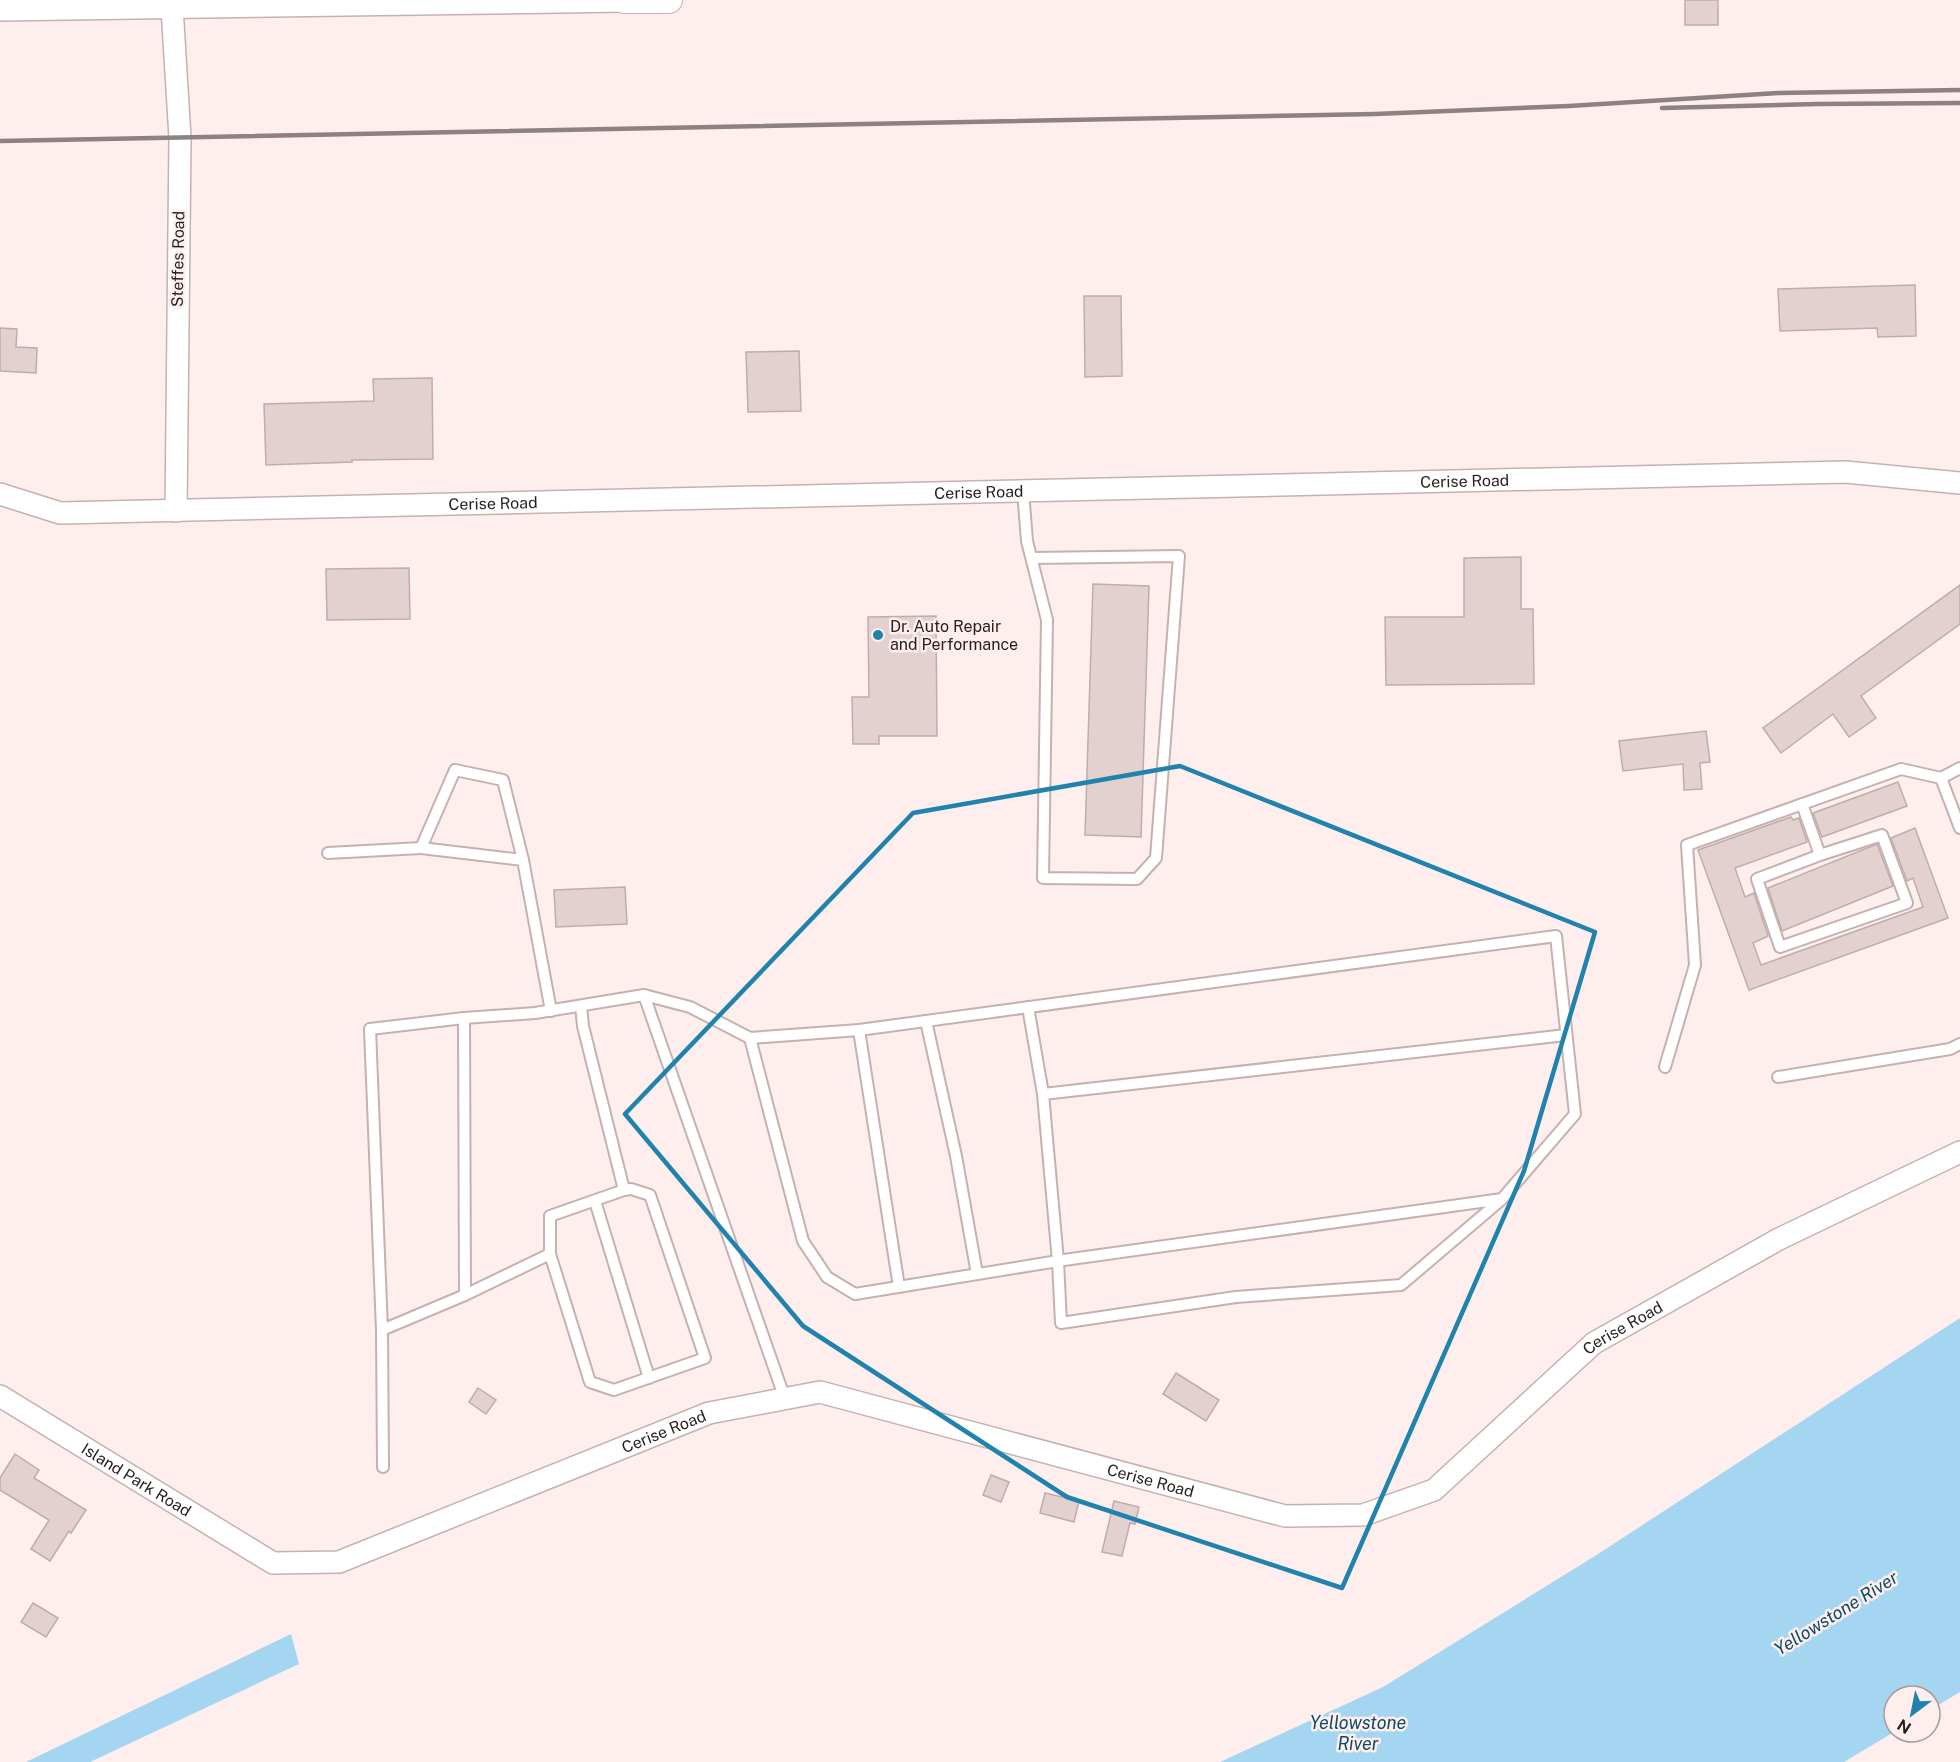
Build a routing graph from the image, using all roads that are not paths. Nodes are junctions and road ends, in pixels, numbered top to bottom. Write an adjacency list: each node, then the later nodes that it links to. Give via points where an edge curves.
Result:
1 (669, 0): 2 (street)
2 (625, 1): 3 (street)
3 (287, 3): 4 (street)
4 (172, 8): 5 (street); 9 (street, Steffes Road, via 180,138)
5 (0, 10)
6 (1960, 483): 7 (street, Cerise Road, via 1846,471)
7 (1023, 491): 9 (street, Cerise Road); 10 (lane)
8 (0, 494): 9 (street, Cerise Road, via 60,513)
9 (176, 511)
10 (1032, 558): 10 (lane, via 1047,620 1043,878 1137,879 1156,858 1179,556)
11 (1960, 768): 12 (lane)
12 (1941, 778): 13 (lane, via 1901,769); 14 (lane)
13 (1802, 804): 17 (lane); 29 (lane, via 1687,845 1695,965)
14 (1960, 828)
15 (421, 848): 16 (lane); 18 (lane); 18 (lane, via 455,770 503,780)
16 (328, 852)
17 (1820, 855): 17 (lane, via 1757,879 1780,947 1907,903 1882,835)
18 (523, 860): 22 (lane)
19 (644, 995): 20 (lane); 27 (lane, via 690,1007); 44 (lane)
20 (581, 1006): 22 (lane); 33 (lane)
21 (1028, 1007): 24 (lane); 26 (lane, via 1556,936); 31 (lane)
22 (551, 1011): 23 (lane)
23 (464, 1018): 40 (lane); 41 (lane, via 370,1029)
24 (926, 1021): 25 (lane); 38 (lane)
25 (859, 1030): 27 (lane); 39 (lane)
26 (1566, 1035): 31 (lane); 34 (lane, via 1575,1113)
27 (750, 1038): 39 (lane, via 803,1241 826,1277 855,1294)
28 (1960, 1044): 30 (lane, via 1950,1049)
29 (1665, 1066)
30 (1778, 1077)
31 (1043, 1094): 37 (lane)
32 (1960, 1152): 44 (street, Cerise Road, via 1779,1239 1594,1342 1434,1490 1363,1515 1285,1516 820,1392)
33 (624, 1190): 35 (lane); 42 (lane, via 650,1195 705,1358)
34 (1502, 1199): 37 (lane); 37 (lane, via 1401,1285 1236,1297 1061,1323)
35 (595, 1201): 36 (lane, via 550,1216); 42 (lane)
36 (550, 1254): 40 (lane); 42 (lane, via 590,1382 614,1390)
37 (1058, 1261): 38 (lane)
38 (977, 1274): 39 (lane)
39 (899, 1287)
40 (465, 1295): 41 (lane)
41 (382, 1330): 45 (lane)
42 (649, 1378)
43 (0, 1396): 46 (street, Island Park Road)
44 (785, 1399): 46 (street, Cerise Road, via 709,1413 339,1562)
45 (383, 1467)
46 (273, 1563)

